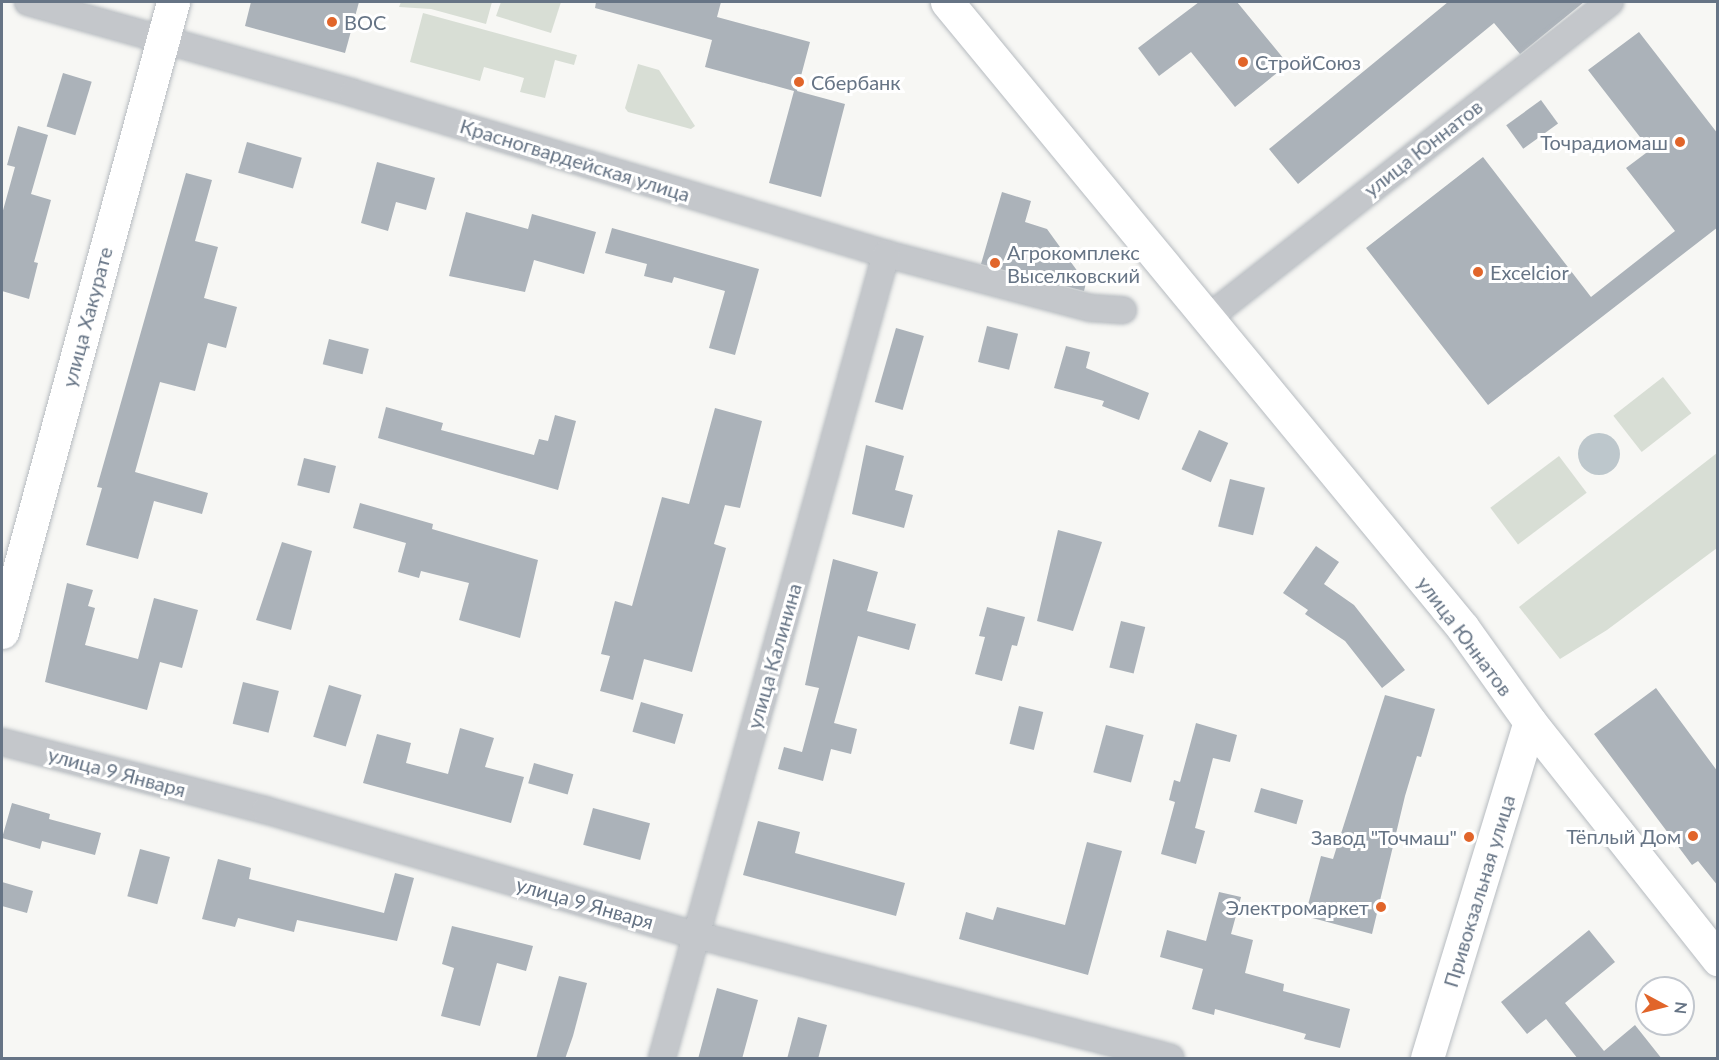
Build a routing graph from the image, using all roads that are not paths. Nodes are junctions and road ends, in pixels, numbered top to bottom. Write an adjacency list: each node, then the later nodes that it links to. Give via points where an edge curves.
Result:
1 (28, 2): 5 (street, Красногвардейская улица)
2 (173, 2): 5 (main road, улица Хакурате)
3 (947, 2): 8 (main road, улица Юннатов)
4 (1610, 2): 8 (street, улица Юннатов)
5 (162, 39): 6 (street, Красногвардейская улица); 9 (main road, улица Хакурате)
6 (886, 255): 7 (street, Красногвардейская улица, via 1091,308); 12 (street, улица Калинина)
7 (1123, 310)
8 (1209, 317): 10 (main road, улица Юннатов, via 1463,628)
9 (2, 632)
10 (1530, 722): 13 (main road, улица Юннатов); 16 (main road, Привокзальная улица)
11 (2, 742): 12 (street, улица 9 Января, via 265,810)
12 (696, 935): 14 (street, улица Калинина); 15 (street, улица 9 Января)
13 (1718, 959)
14 (662, 1059)
15 (1170, 1059)
16 (1427, 1059)

